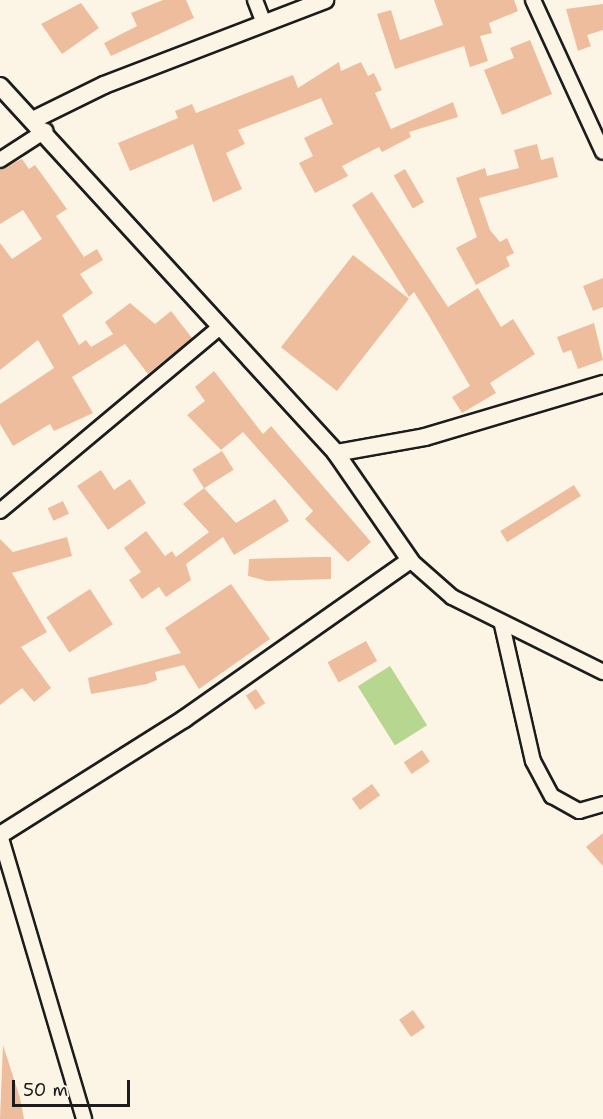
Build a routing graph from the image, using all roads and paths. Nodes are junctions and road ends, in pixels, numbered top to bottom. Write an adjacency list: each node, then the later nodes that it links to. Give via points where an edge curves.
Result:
1 (255, 0): 4 (street)
2 (325, 0): 4 (street)
3 (533, 0): 7 (street)
4 (263, 21): 6 (street)
5 (0, 86): 6 (street)
6 (40, 125): 8 (street); 9 (street)
7 (603, 152)
8 (0, 160)
9 (220, 327): 11 (street); 12 (street)
10 (603, 384): 11 (street, via 424,437)
11 (336, 453): 13 (street)
12 (0, 511)
13 (410, 560): 14 (street, via 452,597); 17 (street, via 184,719)
14 (502, 625): 15 (street); 16 (street, via 533,761 552,796 579,811)
15 (603, 672)
16 (603, 804)
17 (0, 835): 18 (street)
18 (84, 1119)

